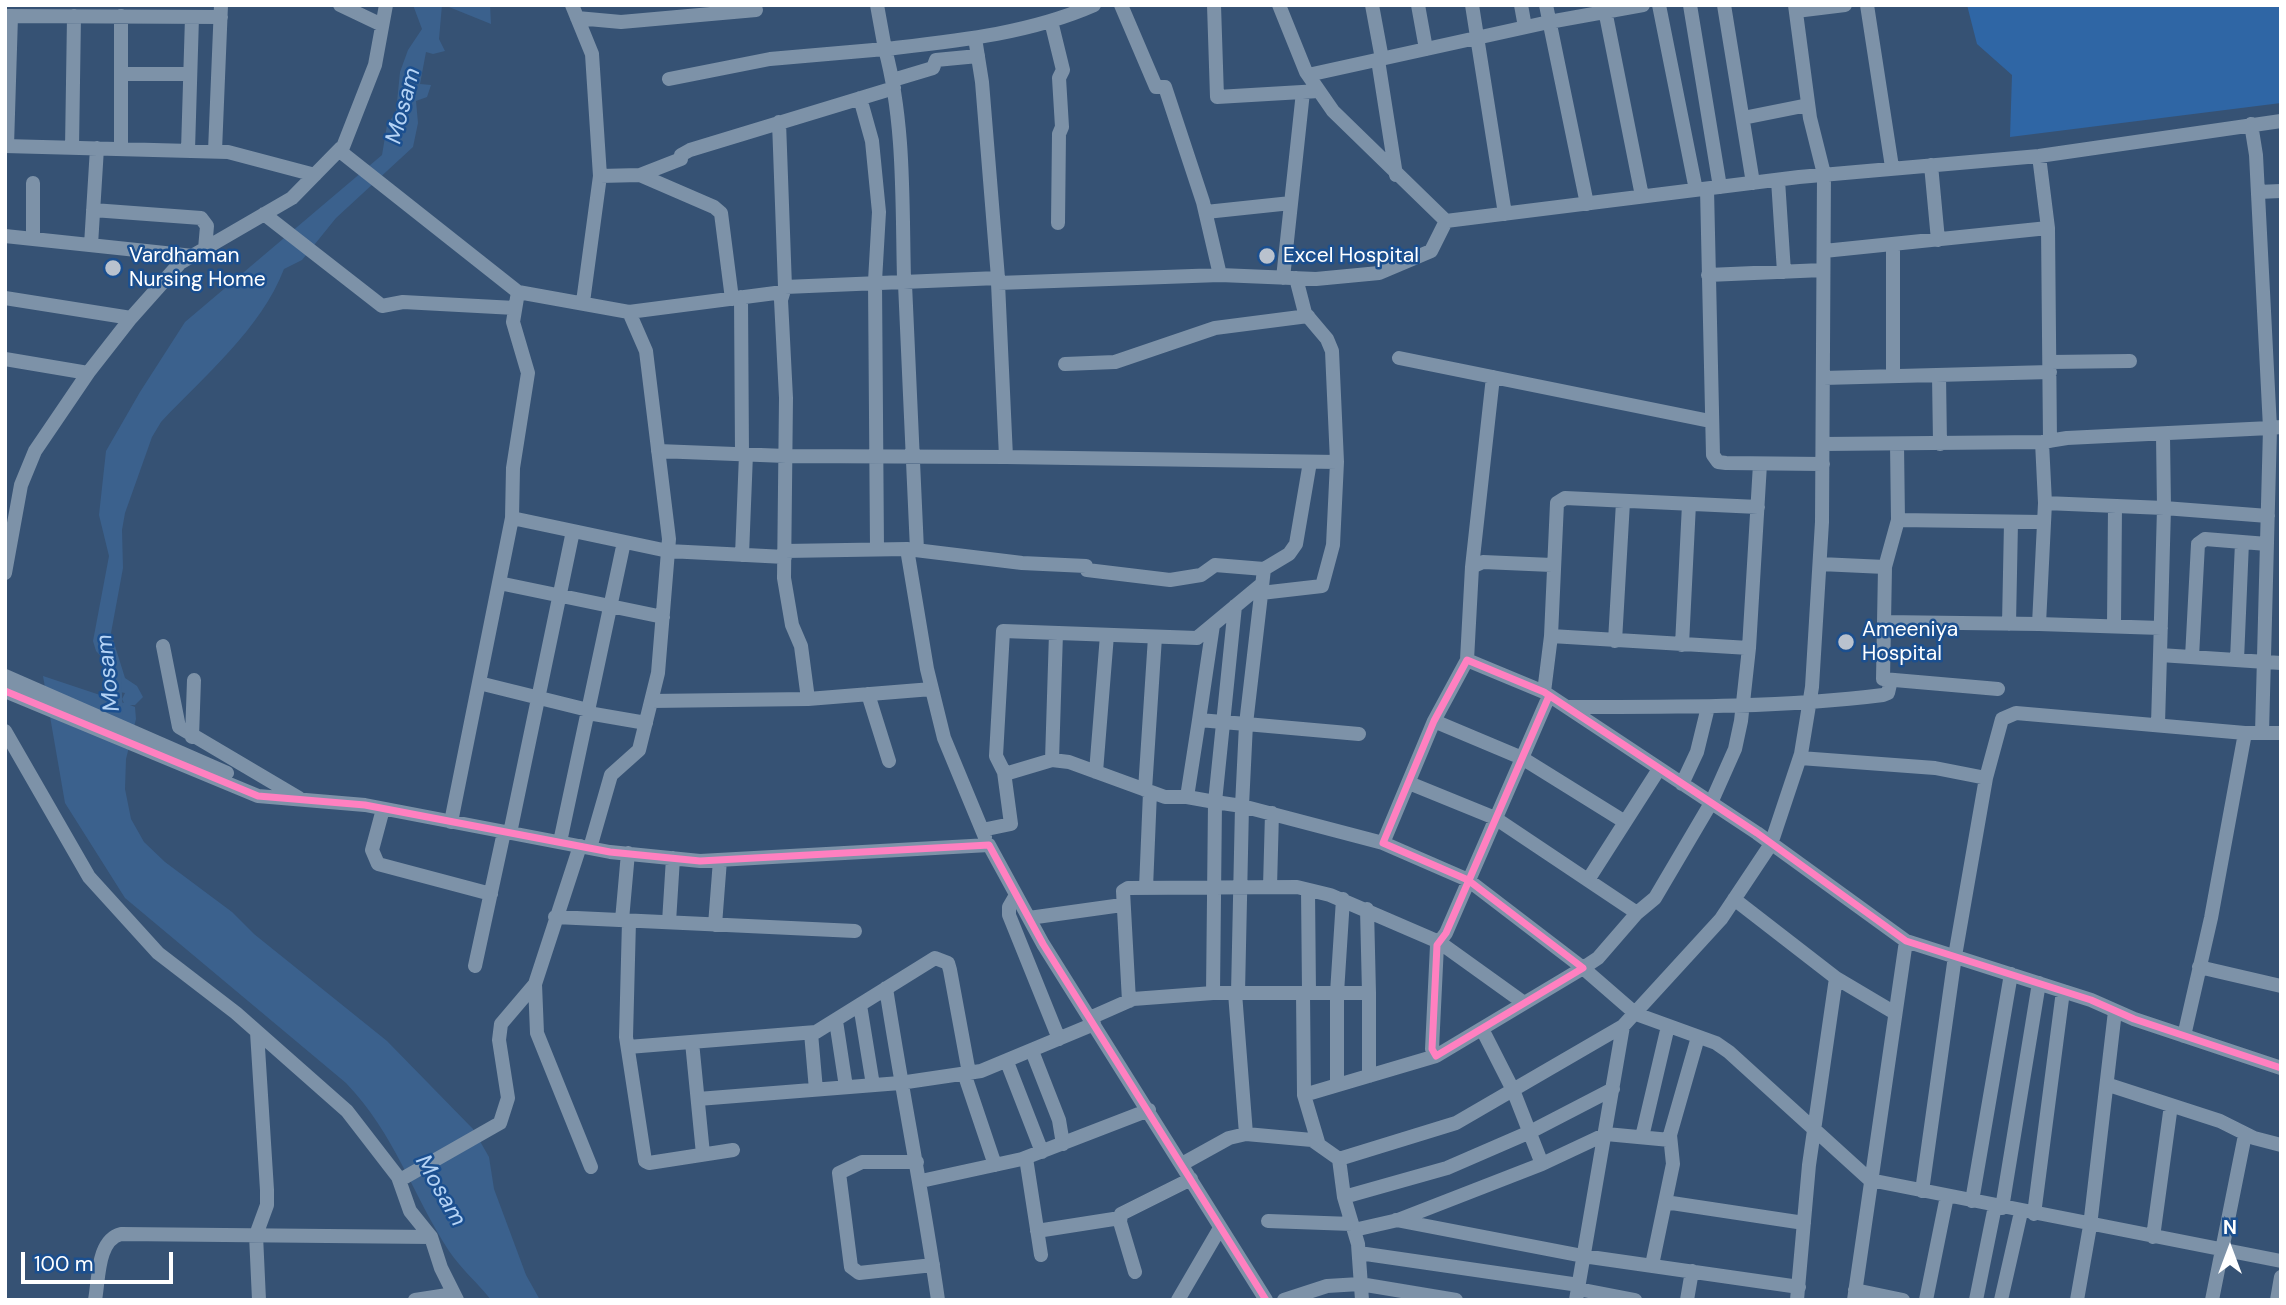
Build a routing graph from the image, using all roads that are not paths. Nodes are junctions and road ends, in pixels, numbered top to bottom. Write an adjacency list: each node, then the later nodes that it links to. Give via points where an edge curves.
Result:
1 (340, 5): 31 (street)
2 (386, 5): 31 (street)
3 (877, 5): 35 (street)
4 (1094, 5): 29 (street)
5 (1121, 5): 77 (street, via 1156,87 1165,87)
6 (1214, 5): 45 (street, via 1217,97)
7 (1279, 5): 41 (street)
8 (1372, 5): 38 (street)
9 (1418, 5): 36 (street)
10 (1472, 5): 34 (street)
11 (1521, 5): 32 (street)
12 (1546, 5): 30 (street)
13 (1643, 5): 20 (street)
14 (1658, 5): 70 (street)
15 (1690, 5): 70 (street)
16 (1724, 5): 48 (street)
17 (1845, 5): 19 (street)
18 (1867, 5): 61 (street)
19 (1795, 8): 47 (street)
20 (1604, 9): 30 (street); 73 (street)
21 (756, 10): 24 (street, via 621,22)
22 (102, 11): 26 (street); 27 (street)
23 (221, 11): 28 (street); 58 (street)
24 (574, 11): 66 (street, via 592,54)
25 (8, 16): 26 (street); 52 (street)
26 (74, 16): 53 (street)
27 (121, 16): 28 (street); 39 (street)
28 (191, 17): 40 (street)
29 (1051, 21): 33 (street); 81 (street, via 1063,70 1059,78)
30 (1549, 22): 32 (street); 75 (street)
31 (382, 25): 57 (street, via 375,65)
32 (1525, 27): 34 (street)
33 (975, 38): 35 (street); 37 (street)
34 (1478, 38): 36 (street); 79 (street)
35 (885, 49): 42 (street, via 771,58); 43 (street)
36 (1426, 49): 38 (street)
37 (978, 56): 43 (street, via 936,60 933,68); 96 (street)
38 (1380, 59): 41 (street); 65 (street)
39 (121, 74): 40 (street); 55 (street)
40 (190, 74): 56 (street)
41 (1308, 75): 44 (street)
42 (669, 79)
43 (893, 84): 46 (street); 97 (street)
44 (1319, 91): 45 (street); 65 (street)
45 (1303, 92): 74 (street)
46 (860, 98): 50 (street); 95 (street, via 872,141 879,212)
47 (1808, 105): 48 (street); 62 (street)
48 (1743, 118): 69 (street)
49 (2281, 121): 51 (street)
50 (779, 122): 64 (street, via 690,150 681,159); 98 (street)
51 (2251, 124): 59 (street); 72 (street)
52 (6, 146): 53 (street)
53 (72, 148): 54 (street)
54 (97, 148): 55 (street); 76 (street)
55 (121, 149): 56 (street)
56 (188, 150): 58 (street)
57 (341, 150): 63 (street); 99 (street)
58 (215, 151): 63 (street, via 239,153)
59 (2039, 156): 60 (street); 82 (street)
60 (1931, 165): 61 (street); 85 (street)
61 (1892, 167): 62 (street)
62 (1824, 174): 67 (street); 88 (street)
63 (315, 175): 78 (street, via 292,198)
64 (640, 175): 66 (street); 101 (street, via 721,213)
65 (1396, 175): 80 (street)
66 (600, 176): 102 (street)
67 (1778, 180): 69 (street); 91 (street)
68 (33, 183): 84 (street)
69 (1753, 183): 70 (street)
70 (1708, 189): 73 (street); 93 (street)
71 (2281, 191): 72 (street)
72 (2258, 192): 107 (street)
73 (1642, 196): 75 (street)
74 (1291, 203): 77 (street); 94 (street)
75 (1587, 204): 79 (street)
76 (93, 210): 87 (street); 89 (street, via 201,218 207,226)
77 (1206, 212): 92 (street)
78 (264, 214): 89 (street); 103 (street, via 385,307 403,302)
79 (1505, 214): 80 (street)
80 (1446, 221): 94 (street, via 1431,251 1379,273)
81 (1058, 223)
82 (2048, 228): 85 (street); 113 (street)
83 (5, 236): 84 (street)
84 (33, 239): 87 (street)
85 (1938, 240): 86 (street)
86 (1893, 244): 88 (street); 116 (street)
87 (91, 245): 89 (street)
88 (1824, 251): 90 (street)
89 (199, 252): 106 (street, via 180,263)
90 (1823, 270): 91 (street); 118 (street)
91 (1784, 272): 93 (street)
92 (1220, 275): 94 (street); 96 (street)
93 (1708, 275): 119 (street)
94 (1290, 278): 105 (street)
95 (875, 281): 97 (street); 98 (street); 129 (street)
96 (998, 281): 97 (street); 131 (street)
97 (905, 282): 130 (street)
98 (784, 289): 101 (street); 128 (street)
99 (518, 292): 102 (street); 103 (street)
100 (5, 298): 106 (street)
101 (736, 298): 104 (street); 127 (street)
102 (583, 302): 104 (street)
103 (515, 307): 143 (street, via 513,322 528,373 513,468)
104 (629, 312): 126 (street, via 646,351)
105 (1308, 316): 112 (street, via 1215,328 1115,362); 132 (street, via 1332,351)
106 (131, 318): 114 (street)
107 (2264, 325): 108 (street); 120 (street)
108 (2281, 326)
109 (1399, 358): 117 (street)
110 (5, 359): 114 (street)
111 (2130, 361): 113 (street)
112 (1065, 364)
113 (2050, 367): 115 (street); 122 (street)
114 (88, 373): 161 (street, via 35,451 21,485)
115 (1939, 375): 116 (street); 125 (street)
116 (1893, 376): 118 (street)
117 (1493, 377): 119 (street); 158 (street)
118 (1823, 379): 123 (street)
119 (1710, 422): 134 (street, via 1711,445 1718,462)
120 (2276, 427): 121 (street); 142 (street)
121 (2163, 436): 122 (street); 141 (street)
122 (2046, 442): 125 (street); 137 (street)
123 (1823, 444): 124 (street); 135 (street)
124 (1898, 444): 125 (street); 144 (street)
125 (1940, 444)
126 (658, 451): 127 (street); 153 (street)
127 (744, 454): 128 (street); 155 (street)
128 (786, 456): 129 (street); 154 (street)
129 (877, 456): 130 (street); 151 (street)
130 (915, 456): 131 (street); 152 (street)
131 (1006, 457): 133 (street)
132 (1337, 462): 133 (street); 163 (street, via 1333,545 1322,586)
133 (1310, 463): 160 (street, via 1296,544 1290,554)
134 (1760, 464): 135 (street); 140 (street)
135 (1823, 464): 156 (street)
136 (1623, 502): 138 (street); 157 (street, via 1565,498 1556,503); 178 (street)
137 (2045, 503): 139 (street); 146 (street)
138 (1689, 505): 140 (street); 179 (street)
139 (2115, 506): 141 (street); 172 (street)
140 (1758, 507): 181 (street)
141 (2164, 508): 142 (street); 173 (street)
142 (2268, 516): 150 (street)
143 (512, 519): 147 (street); 162 (street)
144 (1898, 520): 145 (street); 159 (street)
145 (2011, 522): 146 (street); 169 (street)
146 (2043, 523): 170 (street)
147 (573, 531): 148 (street); 164 (street)
148 (624, 542): 153 (street); 165 (street)
149 (2242, 542): 150 (street); 183 (street, via 2205,539 2198,544); 185 (street)
150 (2267, 544): 186 (street)
151 (877, 549): 152 (street); 154 (street)
152 (912, 549): 160 (street, via 1086,566 1087,570 1170,580 1200,575 1215,565); 193 (street)
153 (668, 551): 155 (street); 167 (street)
154 (785, 554): 155 (street); 197 (street, via 784,578)
155 (743, 555)
156 (1820, 564): 159 (street); 199 (street)
157 (1552, 565): 158 (street, via 1483,562); 176 (street)
158 (1472, 567): 184 (street)
159 (1885, 567): 168 (street)
160 (1264, 569): 163 (street)
161 (5, 573)
162 (499, 583): 164 (street); 191 (street)
163 (1261, 589): 166 (street); 208 (street)
164 (560, 594): 165 (street); 196 (street)
165 (611, 605): 167 (street); 203 (street)
166 (1235, 606): 171 (street); 206 (street)
167 (663, 617): 198 (street)
168 (1884, 622): 169 (street); 189 (street, via 1883,679)
169 (2009, 624): 170 (street)
170 (2039, 624): 172 (street)
171 (1213, 625): 177 (street, via 1197,638); 204 (street)
172 (2114, 626): 173 (street)
173 (2161, 628): 182 (street)
174 (1056, 633): 175 (street); 218 (street); 222 (street, via 1003,631 996,756)
175 (1107, 635): 177 (street); 221 (street)
176 (1551, 636): 178 (street); 195 (street)
177 (1155, 637): 226 (street)
178 (1615, 641): 179 (street)
179 (1682, 645): 181 (street)
180 (163, 646): 215 (street, via 177,723)
181 (1749, 648): 202 (street)
182 (2160, 655): 183 (street); 209 (street)
183 (2192, 657): 185 (street)
184 (1467, 660): 195 (street); 205 (street)
185 (2237, 660): 186 (street)
186 (2264, 662): 187 (street); 212 (street)
187 (2281, 663)
188 (194, 680): 215 (street)
189 (1891, 680): 192 (street); 199 (street, via 1883,695)
190 (6, 681): 228 (street); 228 (street, via 258,796)
191 (479, 683): 196 (street); 236 (street)
192 (1998, 688)
193 (932, 689): 194 (street); 238 (street, via 944,738)
194 (868, 694): 197 (street); 219 (street)
195 (1546, 694): 200 (street); 216 (street)
196 (538, 698): 203 (street); 239 (street)
197 (808, 699): 198 (street)
198 (652, 701): 207 (street)
199 (1810, 704): 202 (street); 217 (street)
200 (1565, 707): 201 (street); 220 (street)
201 (1708, 708): 202 (street); 225 (street, via 1697,752)
202 (1742, 708): 231 (street, via 1735,749)
203 (588, 709): 207 (street, via 588,713); 240 (street)
204 (1199, 720): 206 (street); 227 (street)
205 (1434, 721): 216 (street); 224 (street)
206 (1226, 722): 208 (street); 230 (street)
207 (646, 723): 244 (street, via 639,750 611,775)
208 (1246, 724): 214 (street); 232 (street)
209 (2158, 724): 211 (street); 223 (street, via 2016,713 2002,719)
210 (5, 731): 297 (street, via 89,877 158,953)
211 (2245, 733): 212 (street); 272 (street)
212 (2262, 733): 213 (street)
213 (2281, 733)
214 (1359, 734)
215 (192, 737): 229 (street)
216 (1522, 758): 235 (street); 237 (street)
217 (1800, 758): 223 (street, via 1935,768); 242 (street)
218 (1052, 760): 221 (street); 222 (street)
219 (889, 761)
220 (1659, 769): 225 (street); 237 (street)
221 (1096, 772): 226 (street)
222 (1005, 774): 238 (street, via 1011,824)
223 (1986, 778): 270 (street)
224 (1409, 783): 235 (street); 241 (street)
225 (1682, 784): 231 (street)
226 (1148, 791): 227 (street); 252 (street)
227 (1187, 797): 230 (street)
228 (282, 798): 229 (street)
229 (302, 800): 233 (street)
230 (1215, 802): 232 (street); 253 (street)
231 (1711, 803): 242 (street); 261 (street, via 1655,898)
232 (1242, 806): 234 (street); 250 (street)
233 (383, 809): 236 (street); 255 (street, via 372,850 378,864)
234 (1272, 813): 241 (street); 251 (street)
235 (1495, 818): 248 (street); 249 (street)
236 (451, 822): 239 (street)
237 (1625, 822): 249 (street)
238 (982, 830): 243 (street)
239 (507, 832): 240 (street); 255 (street)
240 (559, 842): 244 (street)
241 (1383, 844): 248 (street)
242 (1771, 844): 258 (street); 268 (street)
243 (989, 845): 247 (street); 256 (street)
244 (585, 847): 245 (street); 262 (street)
245 (628, 853): 246 (street); 264 (street)
246 (673, 858): 247 (street); 265 (street)
247 (720, 860): 266 (street)
248 (1468, 880): 269 (street); 273 (street)
249 (1588, 880): 261 (street)
250 (1238, 887): 251 (street); 253 (street); 282 (street)
251 (1270, 887): 254 (street)
252 (1146, 888): 253 (street); 259 (street, via 1123,891)
253 (1212, 888): 281 (street)
254 (1308, 890): 257 (street); 283 (street)
255 (491, 894): 271 (street)
256 (1016, 895): 263 (street); 301 (street, via 1009,915)
257 (1343, 899): 260 (street); 284 (street)
258 (1734, 899): 275 (street); 291 (street)
259 (1122, 905): 263 (street); 286 (street)
260 (1367, 909): 269 (street); 285 (street)
261 (1637, 913): 273 (street, via 1598,958)
262 (555, 917): 264 (street); 277 (street)
263 (1029, 918): 293 (street)
264 (626, 920): 265 (street); 303 (street)
265 (669, 922): 266 (street)
266 (715, 925): 267 (street)
267 (856, 931)
268 (1906, 941): 270 (street); 290 (street)
269 (1439, 942): 287 (street); 305 (street, via 1432,1049)
270 (1955, 956): 274 (street); 346 (street)
271 (475, 966)
272 (2199, 967): 278 (street); 299 (street)
273 (1583, 968): 287 (street); 291 (street)
274 (2011, 974): 276 (street); 349 (street)
275 (1836, 978): 290 (street); 322 (street)
276 (2039, 983): 280 (street); 351 (street)
277 (536, 984): 341 (street, via 537,1033); 342 (street, via 501,1024 508,1098 496,1127)
278 (2281, 986)
279 (886, 988): 288 (street); 308 (street, via 927,960 948,963); 310 (street)
280 (2063, 991): 289 (street); 352 (street)
281 (1213, 993): 282 (street); 286 (street)
282 (1236, 993): 283 (street); 324 (street)
283 (1306, 993): 284 (street); 318 (street)
284 (1337, 993): 285 (street); 312 (street)
285 (1369, 993): 309 (street)
286 (1129, 1001): 293 (street)
287 (1524, 1003): 296 (street)
288 (860, 1005): 292 (street); 311 (street)
289 (2115, 1011): 299 (street); 313 (street)
290 (1895, 1013): 344 (street)
291 (1636, 1014): 294 (street); 295 (street)
292 (836, 1021): 298 (street); 314 (street)
293 (1092, 1021): 301 (street); 321 (street)
294 (1623, 1026): 315 (street); 317 (street)
295 (1668, 1026): 300 (street); 327 (street)
296 (1482, 1029): 305 (street); 317 (street)
297 (257, 1032): 342 (street, via 342,1106); 361 (street, via 267,1198)
298 (811, 1034): 302 (street); 316 (street)
299 (2184, 1036): 307 (street)
300 (1698, 1037): 322 (street, via 1729,1052); 328 (street)
301 (1059, 1039): 304 (street)
302 (692, 1042): 303 (street); 319 (street)
303 (628, 1047): 334 (street, via 645,1161)
304 (1032, 1051): 306 (street); 330 (street, via 1059,1120)
305 (1436, 1056): 309 (street)
306 (1007, 1062): 308 (street); 333 (street)
307 (2281, 1068)
308 (966, 1073): 310 (street); 340 (street)
309 (1369, 1076): 312 (street)
310 (900, 1083): 311 (street); 337 (street)
311 (873, 1085): 314 (street)
312 (1338, 1085): 318 (street)
313 (2109, 1085): 320 (street); 357 (street)
314 (846, 1087): 316 (street)
315 (1613, 1089): 323 (street); 325 (street)
316 (816, 1090): 319 (street)
317 (1513, 1090): 323 (street); 336 (street, via 1456,1123)
318 (1304, 1095): 329 (street)
319 (698, 1099): 334 (street)
320 (2171, 1105): 326 (street, via 2220,1121); 363 (street)
321 (1149, 1110): 330 (street); 338 (street)
322 (1813, 1128): 344 (street); 356 (street)
323 (1530, 1132): 339 (street); 348 (street, via 1441,1170)
324 (1247, 1134): 329 (street); 338 (street, via 1229,1138)
325 (1606, 1134): 327 (street); 339 (street); 367 (street)
326 (2245, 1135): 331 (street); 364 (street)
327 (1643, 1137): 328 (street)
328 (1670, 1140): 350 (street, via 1674,1158)
329 (1318, 1142): 336 (street)
330 (1063, 1144): 333 (street)
331 (2281, 1145)
332 (733, 1150): 334 (street)
333 (1042, 1152): 335 (street)
334 (703, 1154)
335 (1026, 1158): 340 (street); 360 (street)
336 (1339, 1159): 348 (street)
337 (917, 1162): 345 (street); 369 (street, via 862,1162 839,1173 850,1267 859,1273)
338 (1182, 1164): 343 (street)
339 (1542, 1164): 354 (street)
340 (995, 1165): 345 (street)
341 (591, 1167)
342 (403, 1178): 362 (street, via 410,1211)
343 (1191, 1179): 353 (street, via 1123,1212); 359 (street)
344 (1870, 1180): 346 (street); 377 (street)
345 (921, 1181): 369 (street)
346 (1923, 1191): 347 (street)
347 (1947, 1196): 349 (street); 391 (street)
348 (1344, 1197): 358 (street)
349 (1972, 1201): 351 (street)
350 (1665, 1202): 356 (street); 370 (street)
351 (1999, 1207): 352 (street); 392 (street)
352 (2028, 1213): 357 (street); 393 (street)
353 (1120, 1218): 360 (street); 372 (street)
354 (1396, 1220): 358 (street); 367 (street)
355 (1268, 1221): 358 (street)
356 (1804, 1223): 376 (street)
357 (2090, 1226): 363 (street); 394 (street)
358 (1353, 1227): 365 (street)
359 (1220, 1228): 384 (street); 385 (street)
360 (1037, 1231): 366 (street)
361 (256, 1235): 362 (street); 380 (street, via 113,1236 104,1247); 381 (street)
362 (431, 1237): 378 (street)
363 (2153, 1237): 364 (street)
364 (2222, 1249): 368 (street); 395 (street)
365 (1359, 1253): 374 (street); 375 (street)
366 (1041, 1255)
367 (1583, 1256): 370 (street); 375 (street)
368 (2281, 1261)
369 (933, 1265): 383 (street)
370 (1652, 1265): 371 (street)
371 (1692, 1271): 376 (street); 389 (street)
372 (1135, 1272)
373 (2281, 1277): 396 (street)
374 (1360, 1284): 379 (street); 386 (street, via 1327,1286); 387 (street)
375 (1577, 1291): 388 (street)
376 (1798, 1293)
377 (1855, 1295): 390 (street)
378 (456, 1297): 382 (street)
379 (1449, 1299)
380 (95, 1300)
381 (260, 1300)
382 (415, 1300)
383 (938, 1300)
384 (1178, 1300)
385 (1266, 1300)
386 (1284, 1300)
387 (1362, 1300)
388 (1635, 1300)
389 (1687, 1300)
390 (1903, 1300)
391 (1926, 1300)
392 (1976, 1300)
393 (2001, 1300)
394 (2077, 1300)
395 (2212, 1300)
396 (2277, 1300)

